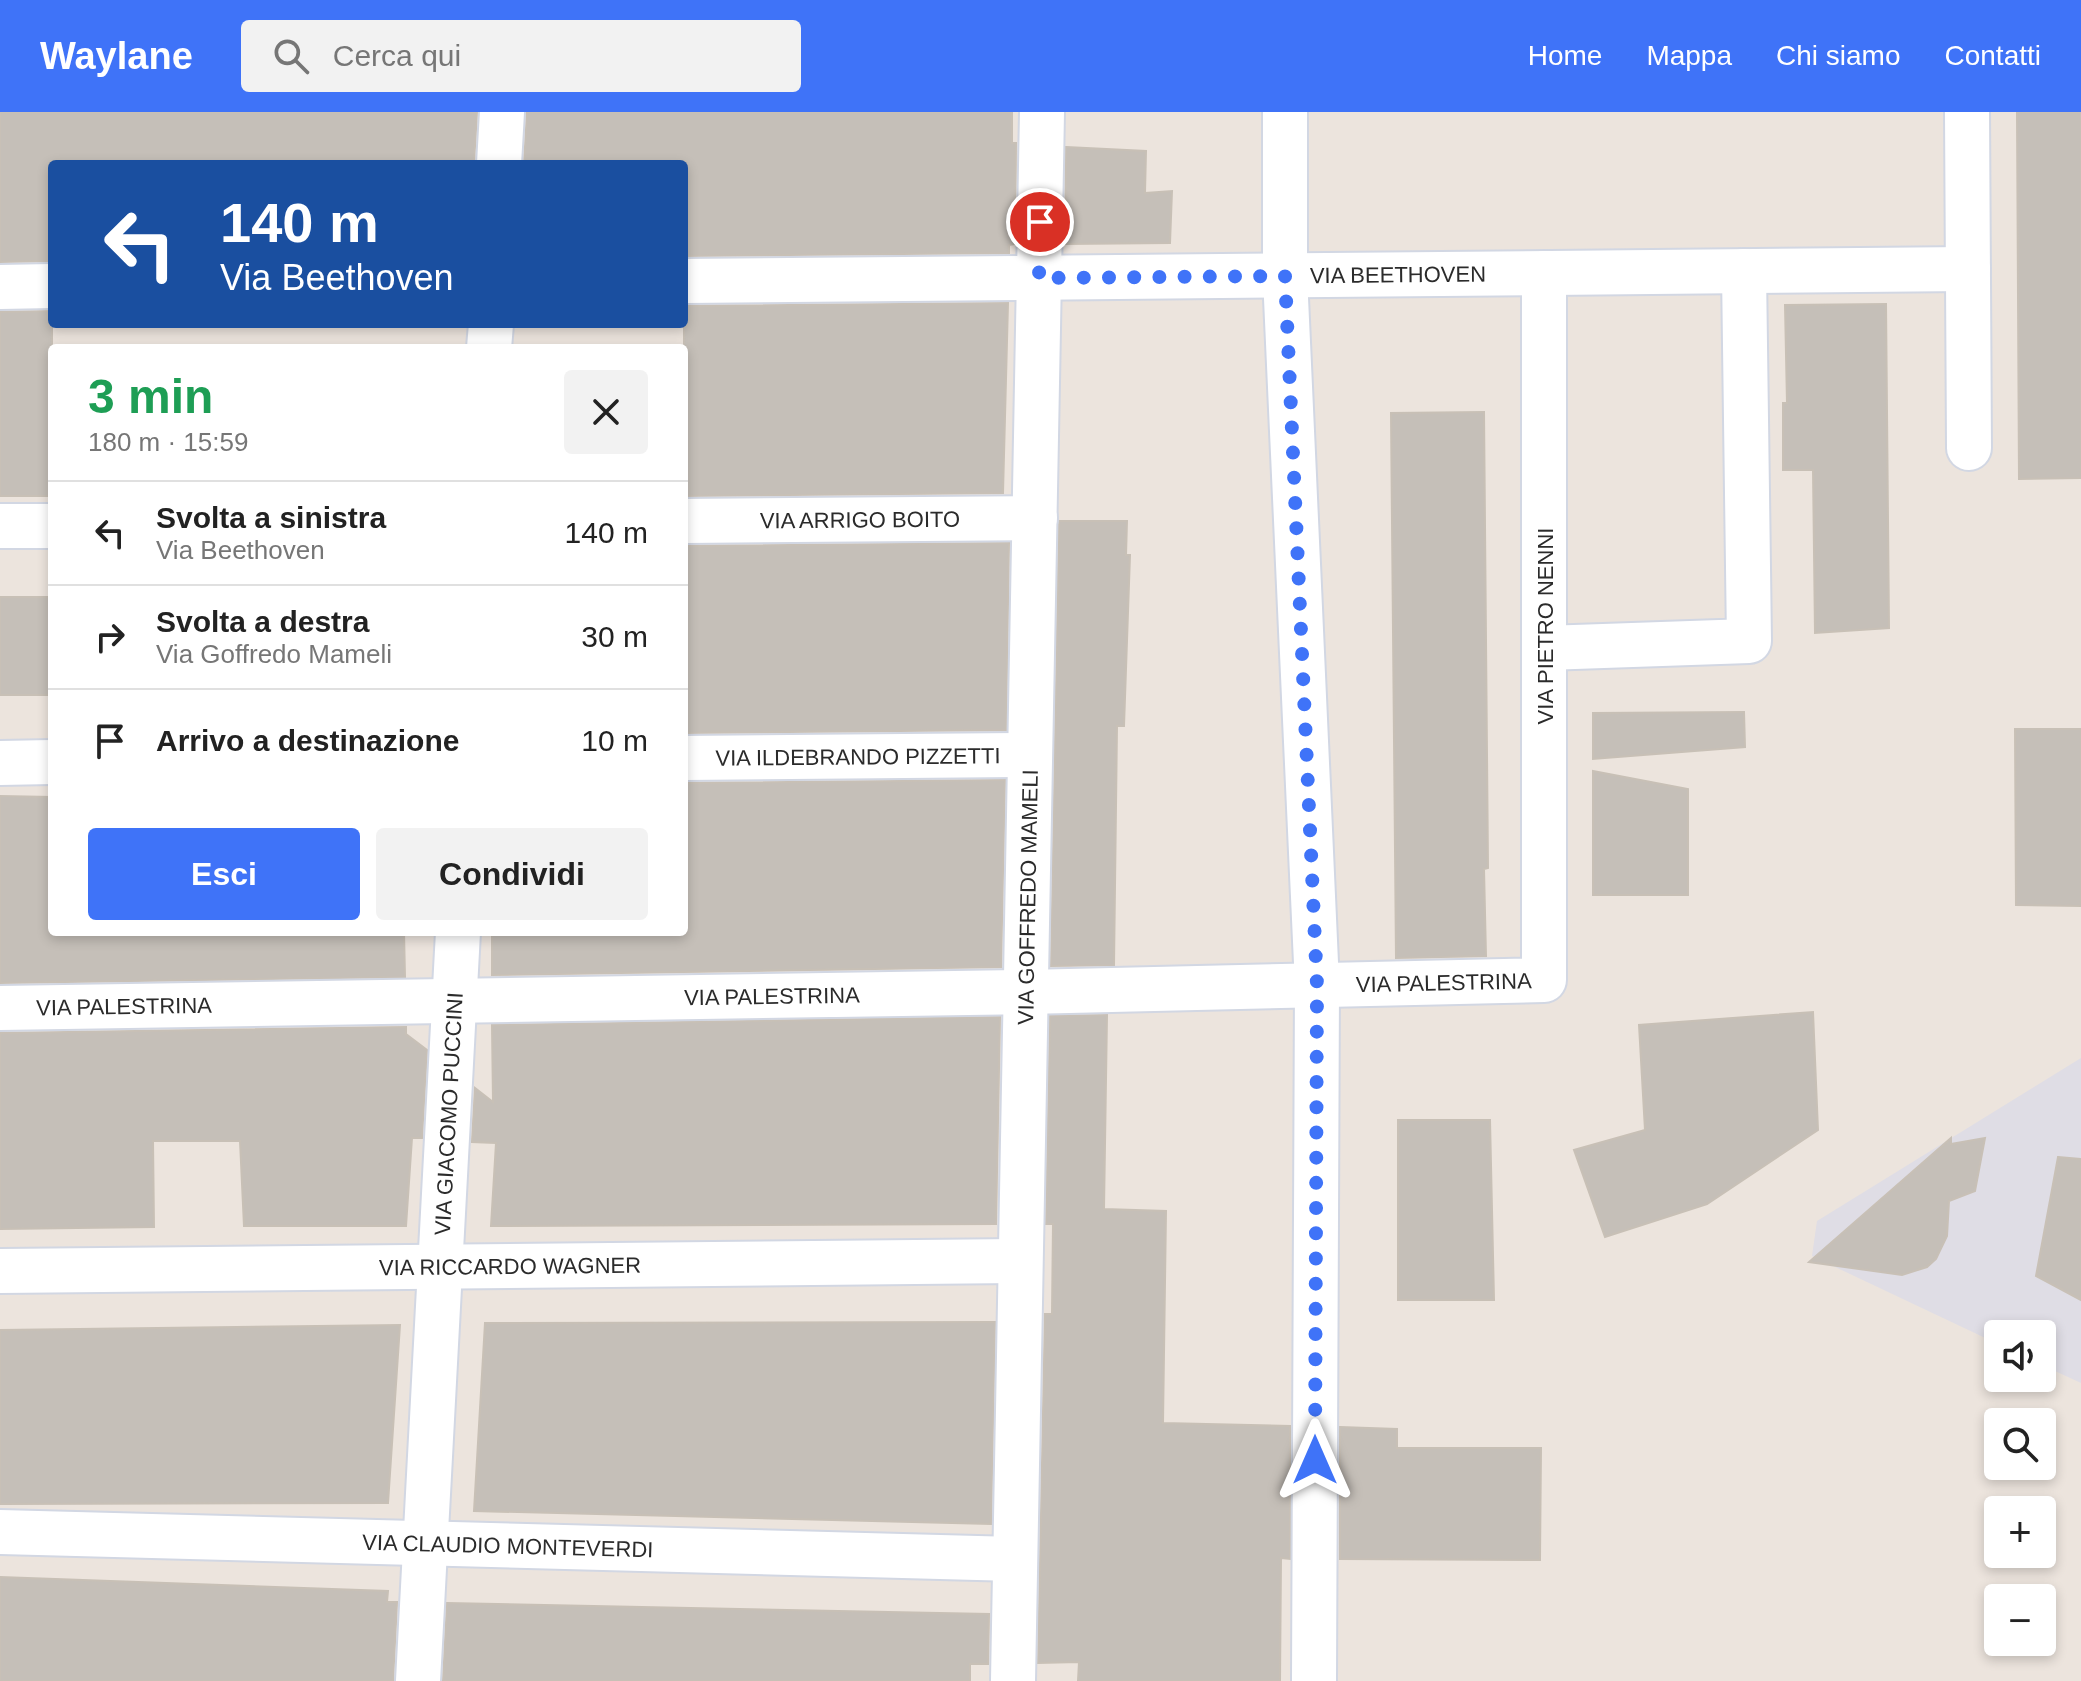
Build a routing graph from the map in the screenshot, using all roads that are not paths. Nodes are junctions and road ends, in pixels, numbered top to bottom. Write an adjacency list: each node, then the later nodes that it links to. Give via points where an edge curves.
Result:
1 (502, 112): 5 (street)
2 (1042, 112): 10 (street, VIA GOFFREDO MAMELI)
3 (1285, 112): 9 (street)
4 (1967, 112): 6 (street)
5 (499, 160)
6 (1968, 269): 7 (street, VIA BEETHOVEN); 14 (street)
7 (1744, 271): 8 (street, VIA BEETHOVEN); 19 (street, via 1749,641)
8 (1544, 273): 9 (street, VIA BEETHOVEN); 19 (street, VIA PIETRO NENNI)
9 (1285, 276): 10 (street, VIA BEETHOVEN); 26 (street)
10 (1039, 278): 11 (street, VIA BEETHOVEN); 15 (street, VIA GOFFREDO MAMELI)
11 (688, 281)
12 (48, 286): 13 (street)
13 (0, 287)
14 (1969, 448)
15 (1035, 518): 16 (street, VIA ARRIGO BOITO); 20 (street, VIA GOFFREDO MAMELI)
16 (688, 521)
17 (0, 526): 18 (street)
18 (48, 526)
19 (1545, 648): 25 (street, VIA PIETRO NENNI)
20 (1030, 755): 21 (street, VIA ILDEBRANDO PIZZETTI); 27 (street, VIA GOFFREDO MAMELI)
21 (688, 758)
22 (48, 762): 23 (street)
23 (0, 763)
24 (458, 936): 28 (street, VIA GIACOMO PUCCINI)
25 (1544, 980): 26 (street, VIA PALESTRINA)
26 (1317, 985): 27 (street, VIA PALESTRINA); 38 (street)
27 (1026, 992): 28 (street, VIA PALESTRINA); 30 (street, VIA GOFFREDO MAMELI)
28 (454, 1002): 29 (street, VIA PALESTRINA); 31 (street, VIA GIACOMO PUCCINI)
29 (0, 1008)
30 (1020, 1261): 31 (street, VIA RICCARDO WAGNER); 35 (street, VIA GOFFREDO MAMELI)
31 (440, 1267): 32 (street, VIA RICCARDO WAGNER); 34 (street, VIA GIACOMO PUCCINI)
32 (0, 1271)
33 (0, 1532): 34 (street, VIA CLAUDIO MONTEVERDI)
34 (426, 1543): 35 (street, VIA CLAUDIO MONTEVERDI); 36 (street, VIA GIACOMO PUCCINI)
35 (1015, 1559): 37 (street, VIA GOFFREDO MAMELI)
36 (418, 1681)
37 (1013, 1681)
38 (1314, 1681)

